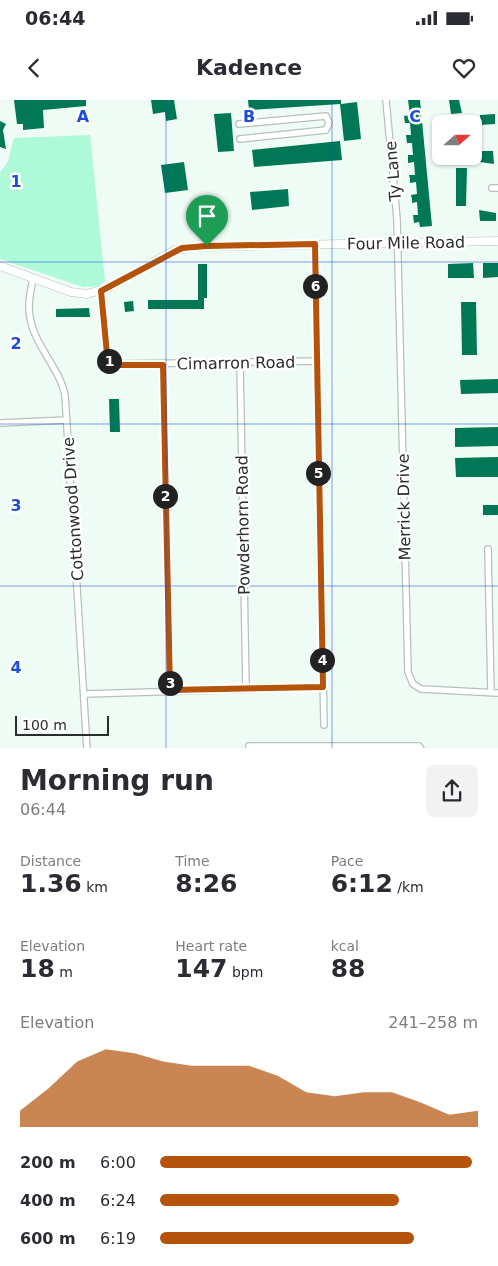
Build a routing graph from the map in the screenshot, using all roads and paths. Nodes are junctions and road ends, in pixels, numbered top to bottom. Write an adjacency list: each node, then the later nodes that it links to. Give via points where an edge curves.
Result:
1 (386, 100): 5 (street, Ty Lane)
2 (239, 124): 3 (street, via 326,116 329,123 326,130)
3 (240, 139)
4 (498, 241): 5 (street, Four Mile Road)
5 (398, 242): 6 (street, Four Mile Road); 19 (street, Merrick Drive, via 408,672 413,684 420,689)
6 (315, 244): 9 (street, Four Mile Road, via 182,248); 10 (street)
7 (0, 266): 8 (street)
8 (33, 278): 9 (street, via 79,294); 13 (street, Cottonwood Drive, via 30,321 64,388)
9 (101, 291): 12 (street, Cimarron Road, via 110,362)
10 (316, 361): 11 (street, Cimarron Road); 16 (street)
11 (240, 363): 12 (street, Cimarron Road); 17 (street, Powderhorn Road)
12 (163, 365): 18 (street)
13 (67, 420): 14 (street); 20 (street, Cottonwood Drive)
14 (0, 423)
15 (488, 549): 19 (street)
16 (323, 687): 17 (street); 21 (street)
17 (246, 688): 18 (street)
18 (170, 690): 20 (street)
19 (495, 693)
20 (84, 694): 24 (street, Cottonwood Drive)
21 (324, 724)
22 (297, 747): 23 (street); 25 (street)
23 (351, 747): 26 (street)
24 (87, 748)
25 (249, 748)
26 (402, 748): 27 (street)
27 (421, 748)

